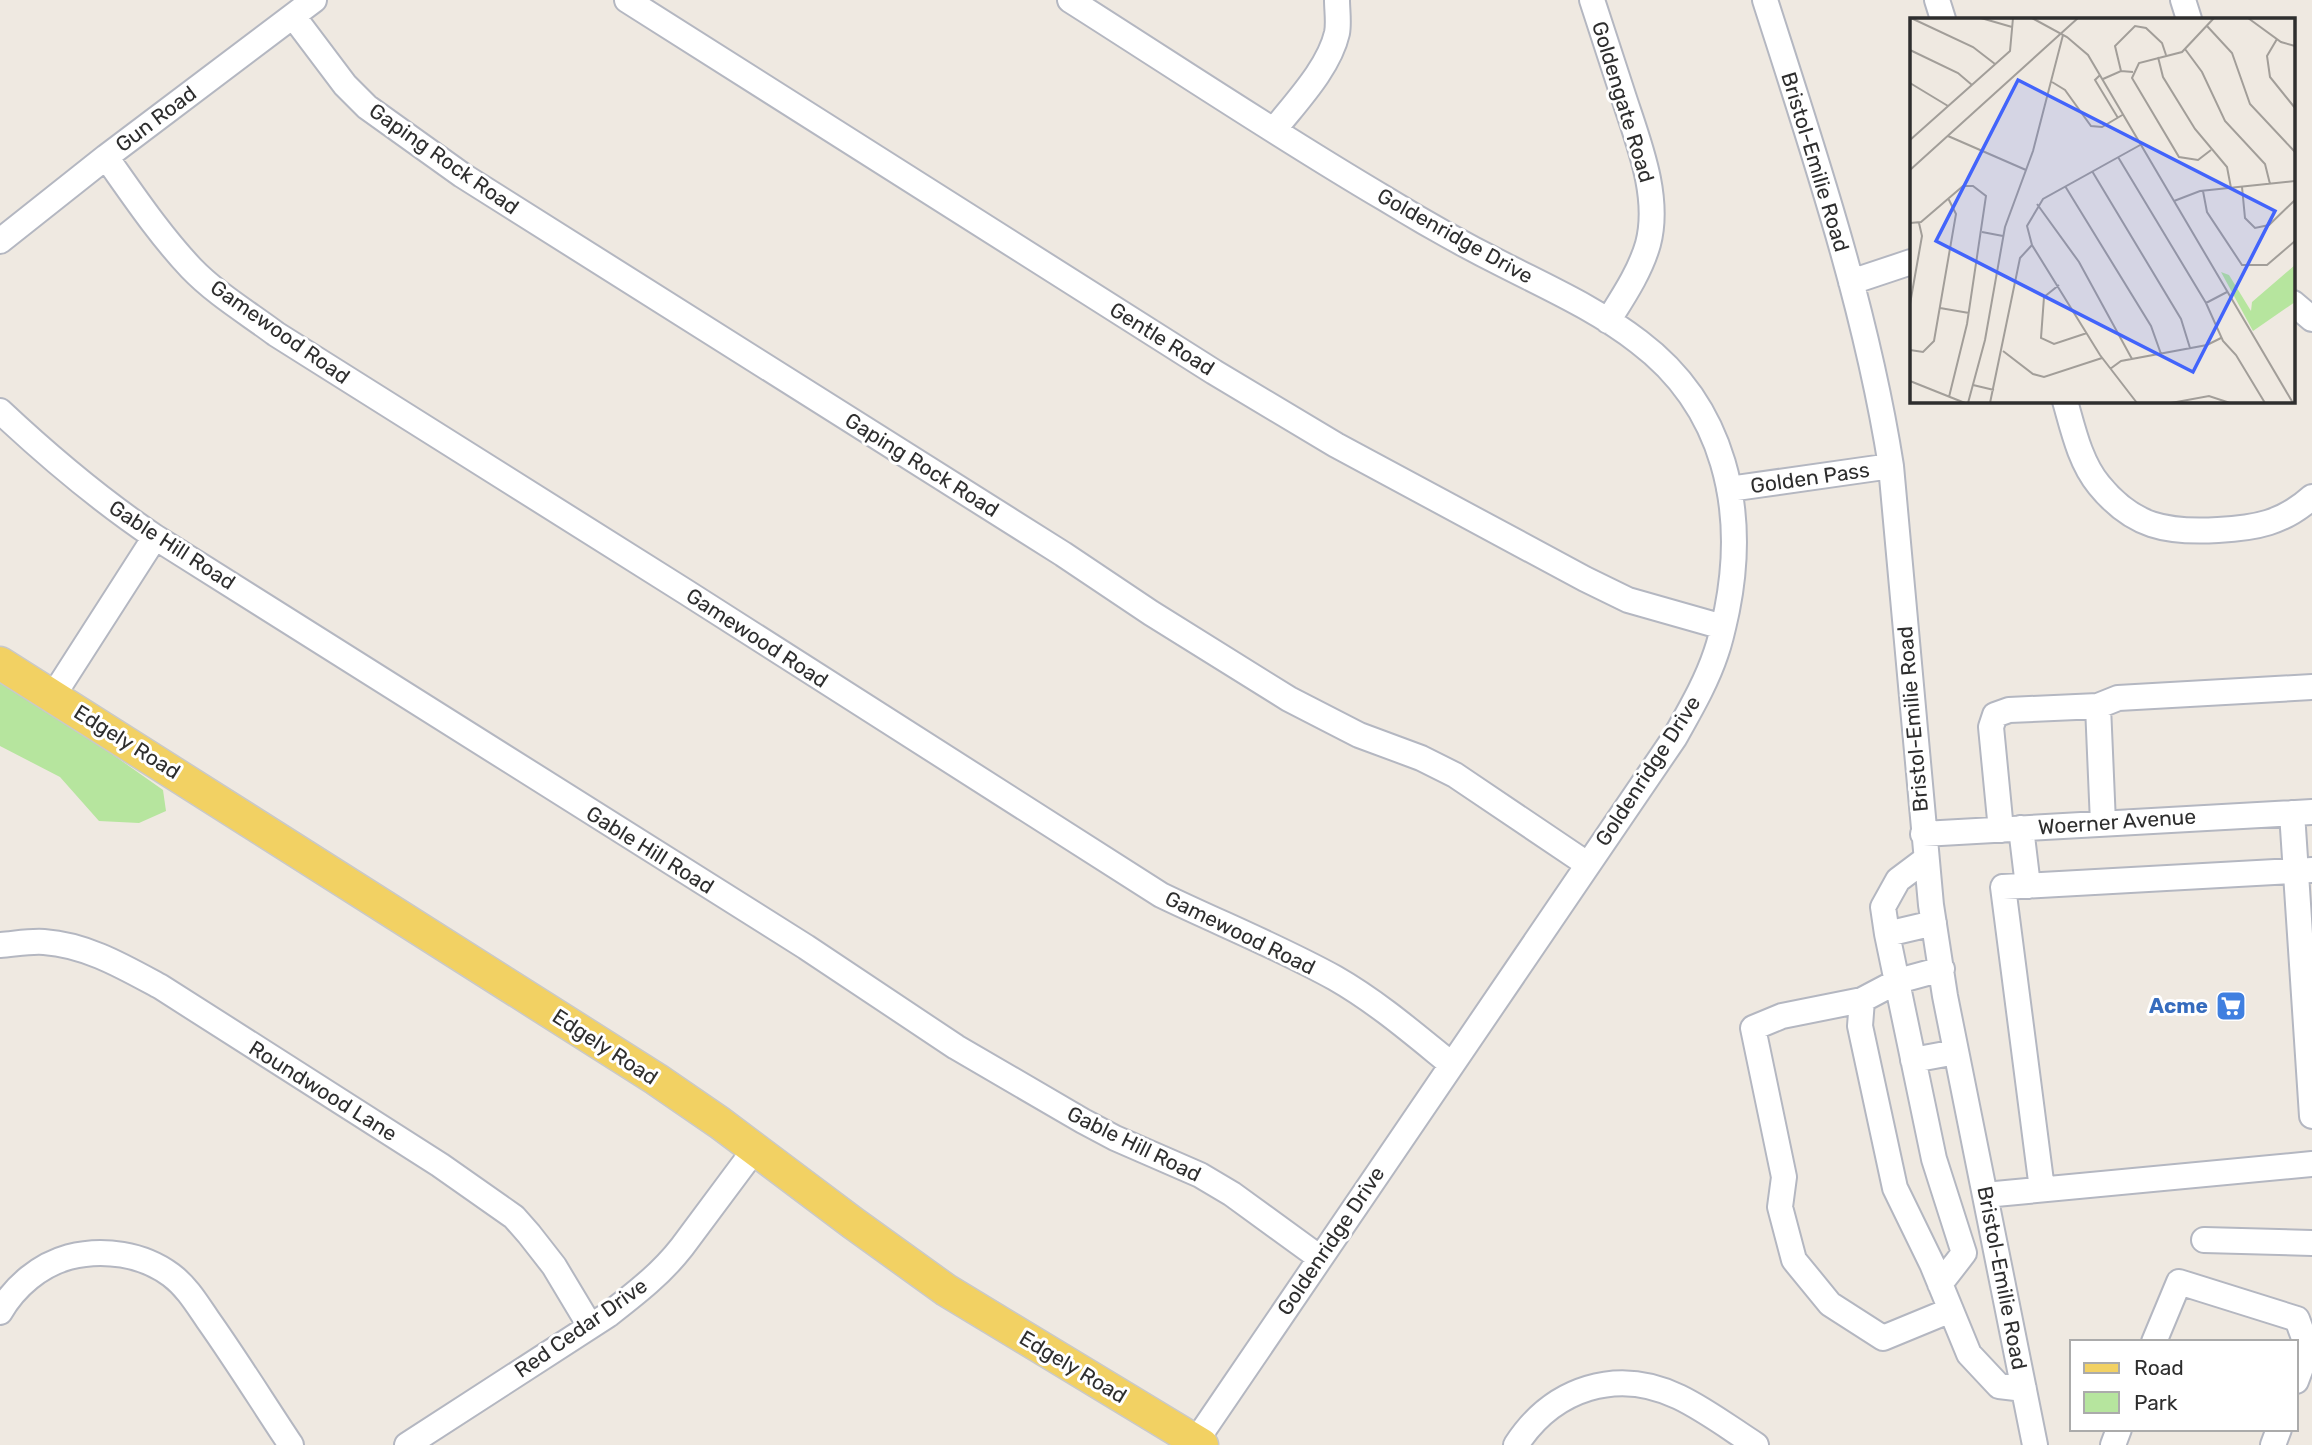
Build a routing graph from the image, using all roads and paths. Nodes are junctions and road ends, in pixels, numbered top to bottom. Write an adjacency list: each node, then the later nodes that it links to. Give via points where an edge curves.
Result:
1 (314, 0): 9 (street, Gun Road)
2 (627, 0): 26 (street, Gentle Road, via 1214,372 1336,444 1628,600)
3 (1070, 0): 12 (street, Goldenridge Drive)
4 (1337, 0): 12 (street, via 1338,32 1330,51)
5 (1592, 0): 19 (street, Goldengate Road, via 1635,131 1651,208 1651,230 1638,271)
6 (1765, 0): 16 (street, Bristol-Emilie Road)
7 (1937, 0): 10 (street)
8 (2183, 0): 11 (street)
9 (293, 16): 13 (street, Gun Road); 35 (street, Gaping Rock Road, via 367,107 474,182 1289,699 1359,735 1455,775)
10 (1943, 18)
11 (2189, 18)
12 (1274, 130): 19 (street, Goldenridge Drive, via 1384,199)
13 (106, 157): 14 (street, Gun Road); 49 (street, Gamewood Road, via 192,269 276,334 1161,895 1335,978)
14 (0, 241)
15 (1910, 262): 16 (street)
16 (1851, 282): 22 (street, Bristol-Emilie Road)
17 (2294, 304): 18 (street)
18 (2312, 319)
19 (1608, 321): 23 (street, Goldenridge Drive, via 1659,359 1691,396 1713,435)
20 (2065, 402): 24 (street, via 2092,476 2115,502 2143,521 2184,532 2249,528 2289,514)
21 (0, 411): 25 (street, Gable Hill Road)
22 (1891, 466): 23 (street, Golden Pass); 34 (street, Bristol-Emilie Road)
23 (1729, 489): 26 (street, Goldenridge Drive, via 1736,541)
24 (2312, 497)
25 (155, 537): 29 (street); 57 (street, Gable Hill Road, via 806,947 956,1047 1093,1127 1200,1175)
26 (1723, 627): 35 (street, Goldenridge Drive, via 1701,689 1675,737)
27 (0, 663): 29 (main road, Edgely Road)
28 (2312, 687): 30 (street, via 2118,698)
29 (53, 696): 51 (main road, Edgely Road, via 656,1079)
30 (2098, 706): 32 (street); 33 (street, via 2009,710 1995,715 1991,727)
31 (2302, 812): 32 (street, Woerner Avenue); 36 (street)
32 (2103, 823): 33 (street, Woerner Avenue)
33 (2011, 829): 34 (street, Woerner Avenue); 37 (street)
34 (1924, 847): 39 (street, Bristol-Emilie Road); 40 (street, via 1883,907)
35 (1587, 864): 49 (street, Goldenridge Drive)
36 (2305, 871): 37 (street); 38 (street)
37 (2028, 886): 53 (street, via 2003,887)
38 (2306, 918): 43 (street)
39 (1934, 923): 40 (street); 42 (street, Bristol-Emilie Road)
40 (1887, 934): 44 (street)
41 (0, 945): 61 (street, Roundwood Lane, via 62,944 121,965 440,1165 529,1234)
42 (1942, 969): 44 (street); 47 (street, Bristol-Emilie Road)
43 (2308, 979): 46 (street)
44 (1898, 981): 45 (street); 48 (street)
45 (1862, 1000): 58 (street, via 1860,1026 1895,1188); 59 (street, via 1782,1016 1753,1028 1784,1177 1780,1207 1794,1260 1830,1304 1883,1338)
46 (2310, 1037): 50 (street)
47 (1956, 1052): 48 (street); 54 (street, Bristol-Emilie Road)
48 (1913, 1060): 58 (street, via 1934,1159 1964,1253)
49 (1451, 1064): 57 (street, Goldenridge Drive)
50 (2312, 1103)
51 (755, 1149): 61 (street, Red Cedar Drive, via 671,1261); 66 (main road, Edgely Road, via 946,1290)
52 (2312, 1164): 53 (street)
53 (2042, 1189): 54 (street)
54 (1985, 1195): 65 (street, Bristol-Emilie Road)
55 (2204, 1240): 56 (street)
56 (2312, 1243)
57 (1320, 1258): 66 (street, Goldenridge Drive)
58 (1940, 1284): 59 (street)
59 (1951, 1310): 65 (street, via 1969,1354 1999,1386)
60 (0, 1312): 67 (street, via 16,1289 60,1260 95,1253 125,1255 155,1265 187,1290)
61 (590, 1326): 68 (street, Red Cedar Drive)
62 (2155, 1340): 63 (street, via 2179,1282 2297,1319)
63 (2310, 1350): 64 (street)
64 (2298, 1377)
65 (2024, 1389): 71 (street, Bristol-Emilie Road)
66 (1199, 1443)
67 (291, 1445)
68 (407, 1445)
69 (1516, 1445): 70 (street, via 1556,1402 1597,1385 1617,1384 1677,1396)
70 (1756, 1445)
71 (2035, 1445)

